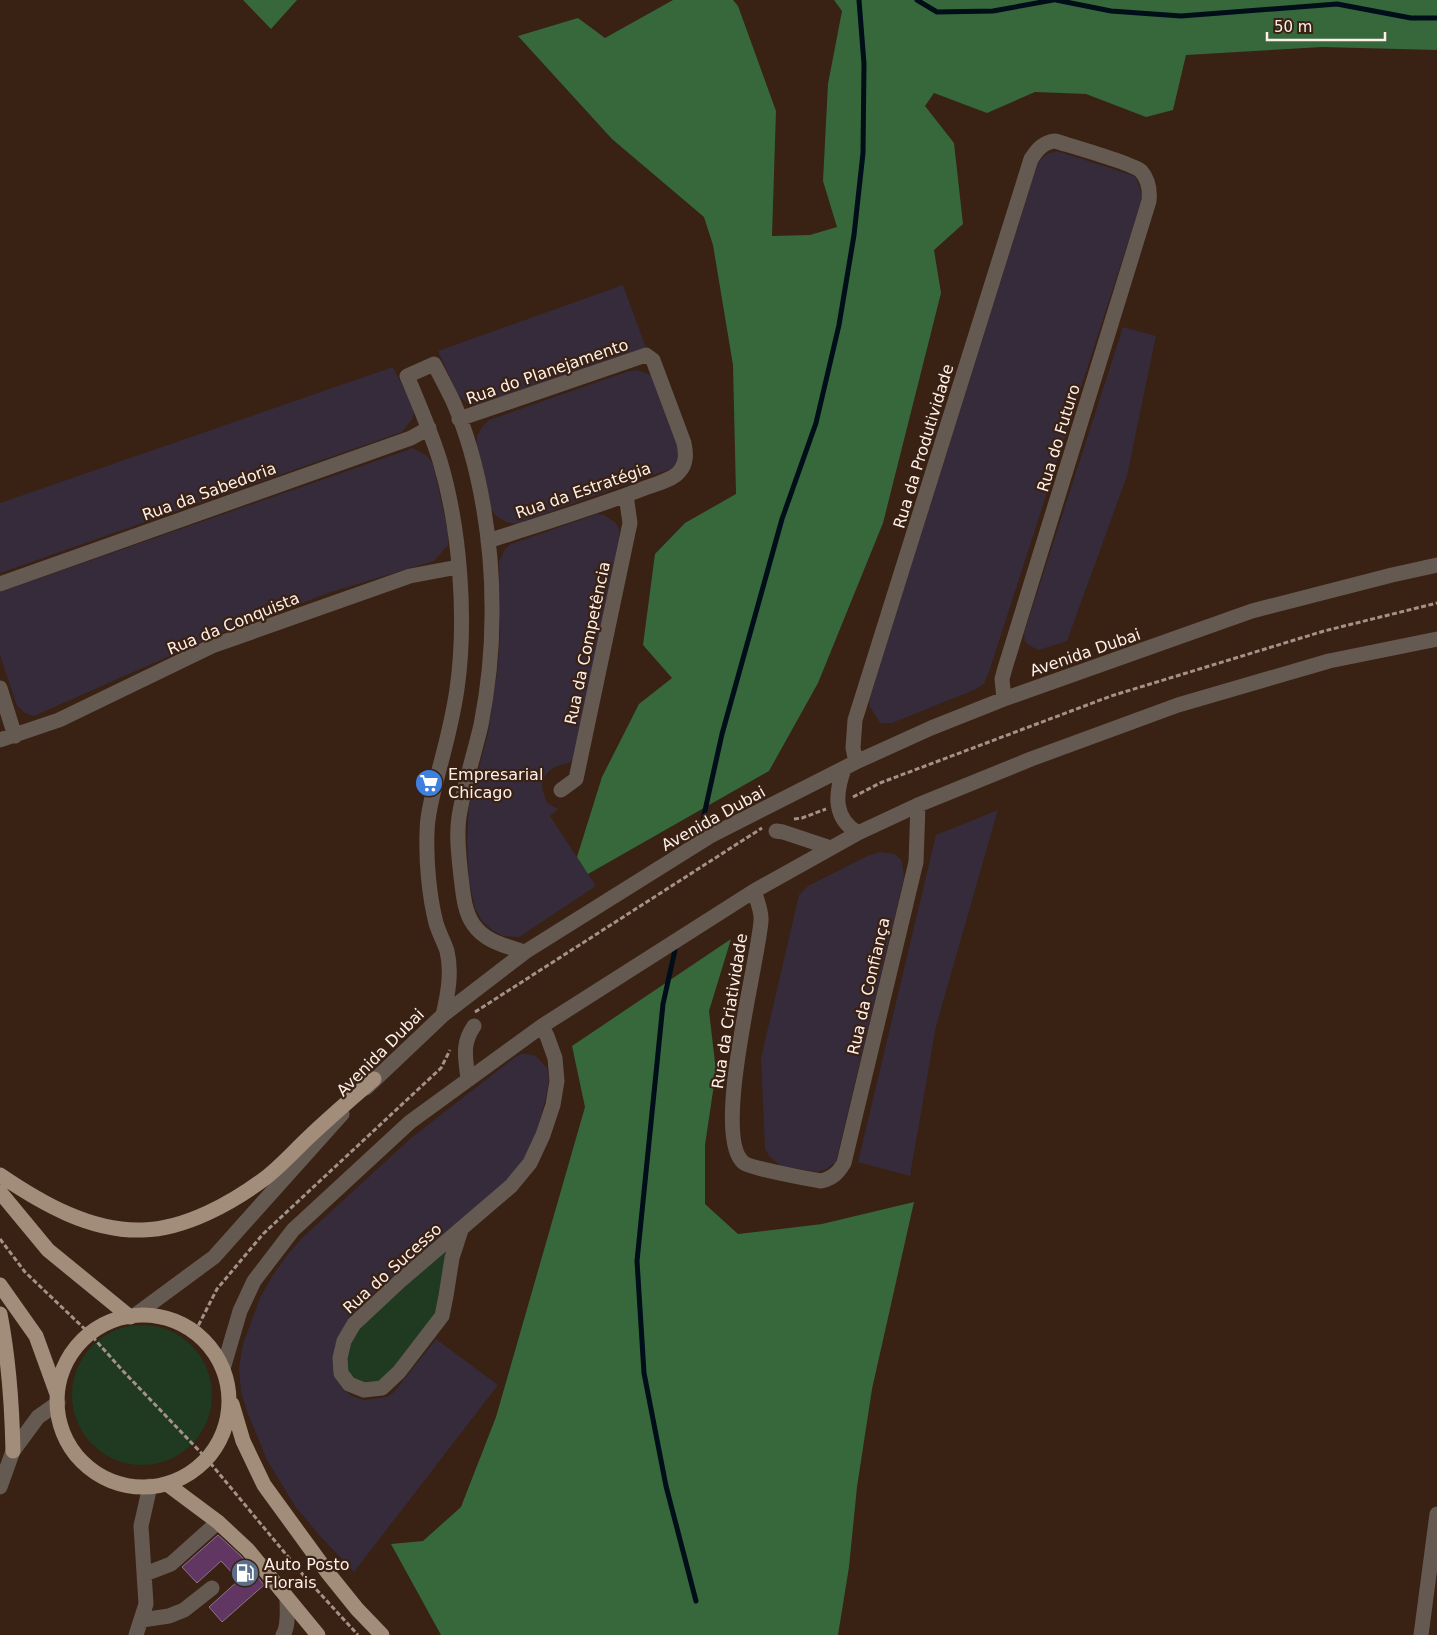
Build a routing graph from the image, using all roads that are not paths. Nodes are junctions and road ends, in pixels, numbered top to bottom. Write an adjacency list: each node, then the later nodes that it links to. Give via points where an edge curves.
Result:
1 (1044, 144): 12 (street, Rua do Futuro, via 1055,141 1135,167 1145,178 1149,201 1005,668 1002,679); 15 (street, Rua da Produtividade, via 1031,160 855,720)
2 (460, 419): 3 (street, via 434,364 407,376); 4 (street, Rua do Planejamento, via 646,355 654,360 684,443); 6 (street, via 482,496)
3 (429, 428): 8 (street, via 449,499); 9 (street, Rua da Sabedoria, via 411,438)
4 (684, 464): 5 (street, Rua da Estratégia, via 679,473 670,478)
5 (626, 495): 6 (street, Rua da Estratégia); 16 (street, Rua da Competência, via 630,523 576,779)
6 (488, 541): 22 (street, via 492,616 489,681 459,818 462,890 473,925 488,939)
7 (1437, 565): 12 (street, Avenida Dubai, via 1252,611)
8 (458, 567): 13 (street, Rua da Conquista, via 410,576 212,646 59,720); 23 (street, via 460,633 457,688 426,834 436,924 447,953 449,969)
9 (0, 584)
10 (1437, 639): 17 (street, via 1329,662 1178,705 1031,759)
11 (0, 688): 13 (street)
12 (1004, 699): 15 (street, Avenida Dubai, via 931,728)
13 (15, 736): 14 (street, Rua da Conquista)
14 (0, 740)
15 (850, 766): 19 (street, via 837,788 839,811 848,827); 22 (street, Avenida Dubai, via 712,835)
16 (561, 790)
17 (918, 806): 19 (street); 28 (street, Rua da Confiança, via 916,862 844,1163 839,1172 821,1181)
18 (776, 831): 20 (street)
19 (858, 833): 20 (street)
20 (831, 848): 21 (street)
21 (754, 891): 25 (street); 28 (street, Rua da Criatividade, via 761,918 738,1048 733,1105 736,1154)
22 (525, 952): 23 (street, Avenida Dubai)
23 (443, 1015): 26 (street, Avenida Dubai)
24 (474, 1026): 27 (street, via 465,1043)
25 (542, 1026): 27 (street); 31 (street, Rua do Sucesso, via 555,1058 557,1080 543,1135 522,1174)
26 (374, 1079): 29 (main road, via 266,1178 224,1206 182,1223 143,1230 107,1227 60,1212); 34 (street, Avenida Dubai, via 214,1257)
27 (468, 1080): 35 (street, via 410,1122 293,1230 254,1281 240,1312)
28 (744, 1164)
29 (0, 1175)
30 (0, 1192): 34 (main road, via 48,1250)
31 (460, 1230): 31 (street, Rua do Sucesso, via 354,1324 344,1341 340,1358 342,1373 349,1384 364,1390 382,1388 399,1372 442,1316)
32 (0, 1285): 36 (main road, via 36,1336)
33 (0, 1314): 38 (main road, via 12,1395)
34 (132, 1316): 35 (main road, via 154,1315 173,1319 195,1332); 36 (main road, via 93,1330 75,1348 63,1369)
35 (223, 1369): 37 (main road)
36 (57, 1398): 38 (street); 40 (main road, via 67,1442 85,1465 110,1480)
37 (230, 1400): 39 (main road, via 224,1432 207,1459 190,1473); 51 (main road, via 243,1441 264,1485 328,1573)
38 (13, 1451): 41 (street)
39 (167, 1484): 40 (main road); 43 (main road)
40 (150, 1486): 44 (street, via 141,1526)
41 (0, 1487)
42 (1437, 1514): 52 (street)
43 (218, 1522): 44 (street, via 171,1564); 46 (main road, via 248,1550)
44 (145, 1574): 47 (street, via 146,1604)
45 (212, 1588): 47 (street, via 184,1610)
46 (287, 1599): 49 (street, via 287,1622); 50 (main road)
47 (142, 1620): 48 (street)
48 (136, 1635)
49 (282, 1635)
50 (318, 1635)
51 (382, 1635)
52 (1421, 1635)

